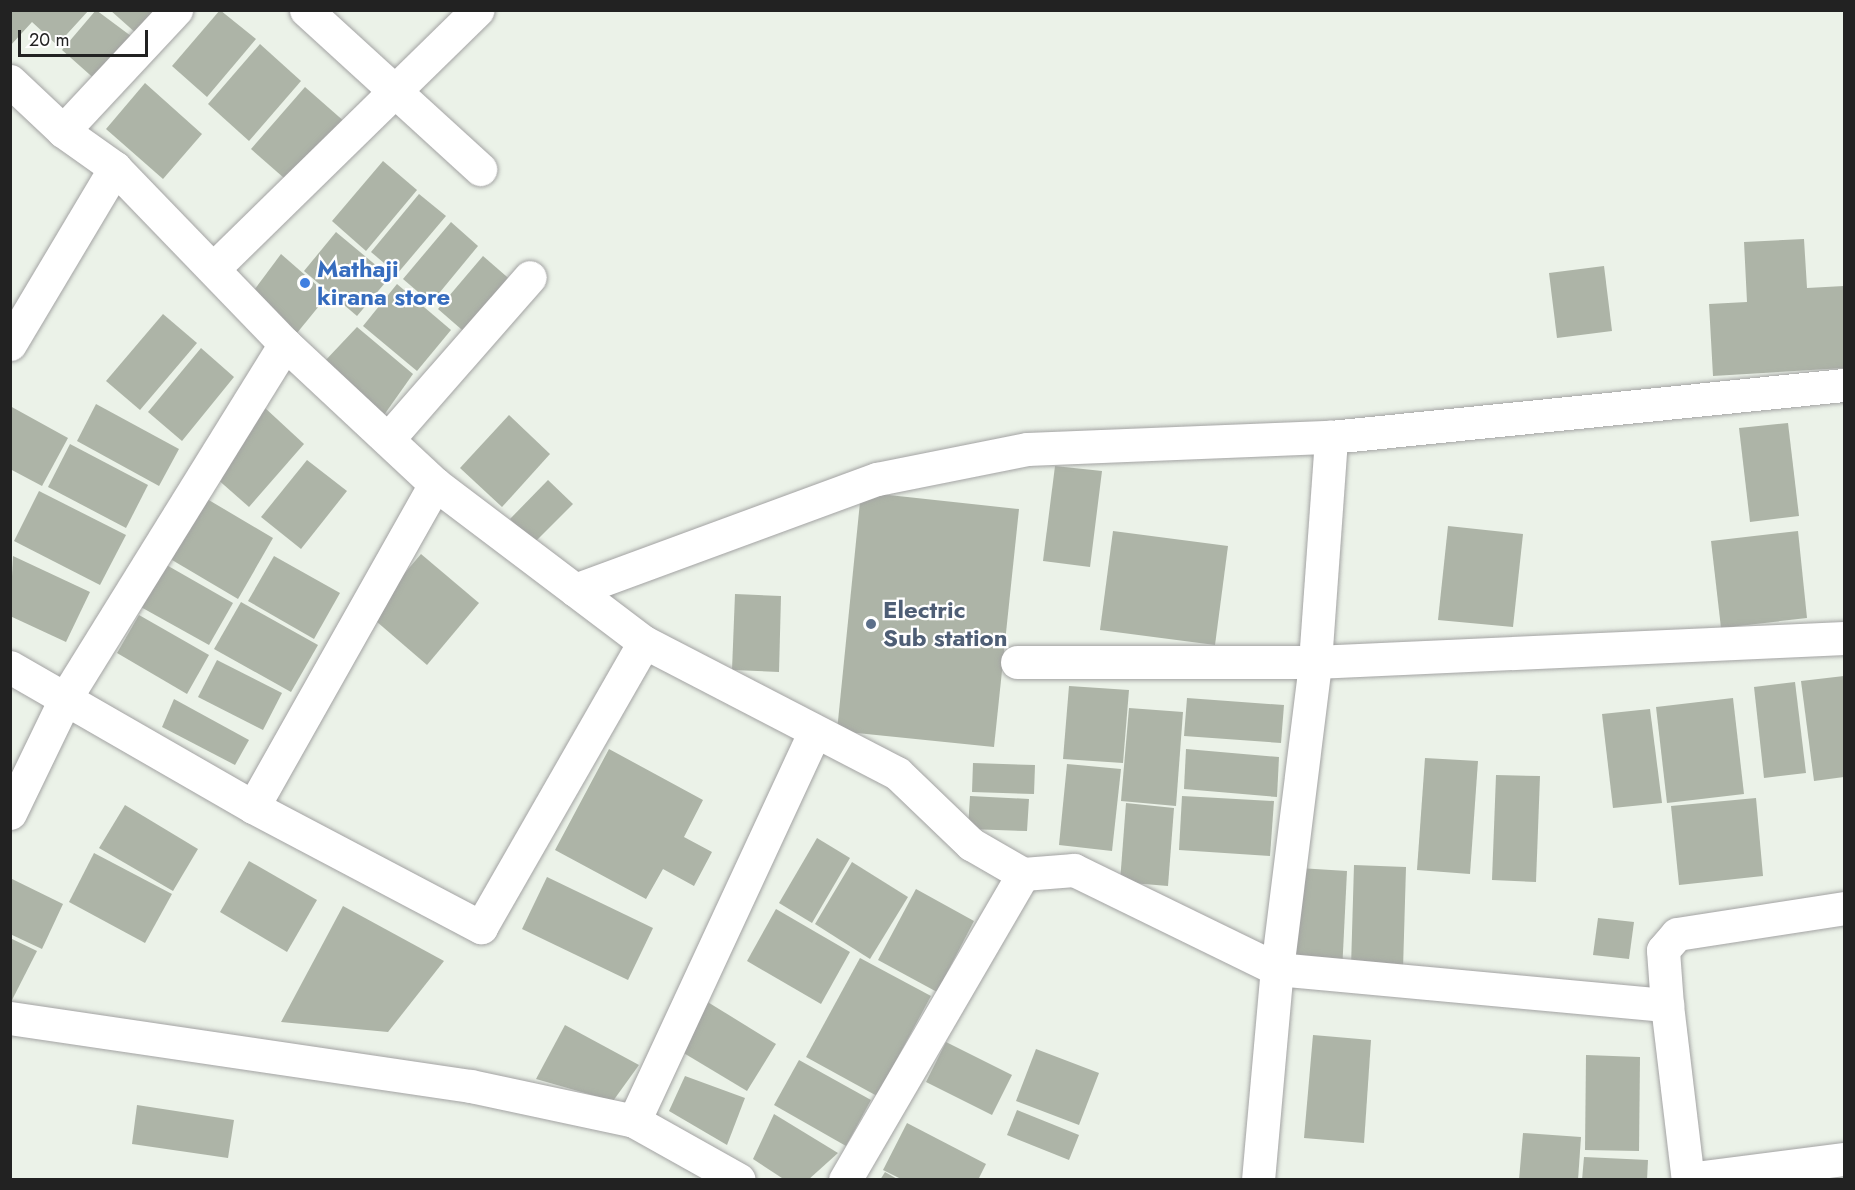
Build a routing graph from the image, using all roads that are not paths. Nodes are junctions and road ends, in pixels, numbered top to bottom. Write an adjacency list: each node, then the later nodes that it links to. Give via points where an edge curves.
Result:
1 (176, 10): 6 (street)
2 (306, 10): 5 (street)
3 (477, 10): 5 (street)
4 (10, 81): 6 (street)
5 (399, 91): 8 (street); 9 (street)
6 (63, 130): 7 (street)
7 (115, 168): 9 (street); 11 (street)
8 (480, 169)
9 (216, 266): 12 (street)
10 (530, 277): 15 (street)
11 (10, 344)
12 (285, 344): 15 (street); 23 (street)
13 (1845, 386): 14 (street)
14 (1331, 437): 17 (street, via 1027,449 877,479); 21 (street)
15 (388, 439): 16 (street)
16 (435, 484): 17 (street); 25 (street)
17 (575, 590): 19 (street)
18 (1845, 638): 21 (street)
19 (644, 642): 24 (street); 25 (street, via 480,927)
20 (1017, 662): 21 (street)
21 (1315, 662): 29 (street)
22 (10, 667): 23 (street)
23 (66, 697): 25 (street); 26 (street)
24 (814, 733): 27 (street, via 897,773 971,844); 32 (street)
25 (253, 807)
26 (10, 813)
27 (1023, 874): 29 (street, via 1074,870); 35 (street)
28 (1845, 908): 30 (street, via 1677,934 1663,950)
29 (1277, 969): 30 (street); 36 (street)
30 (1667, 1005): 37 (street)
31 (10, 1018): 32 (street, via 471,1086)
32 (633, 1121): 34 (street)
33 (1845, 1159): 37 (street)
34 (739, 1179)
35 (845, 1179)
36 (1258, 1179)
37 (1688, 1179)

